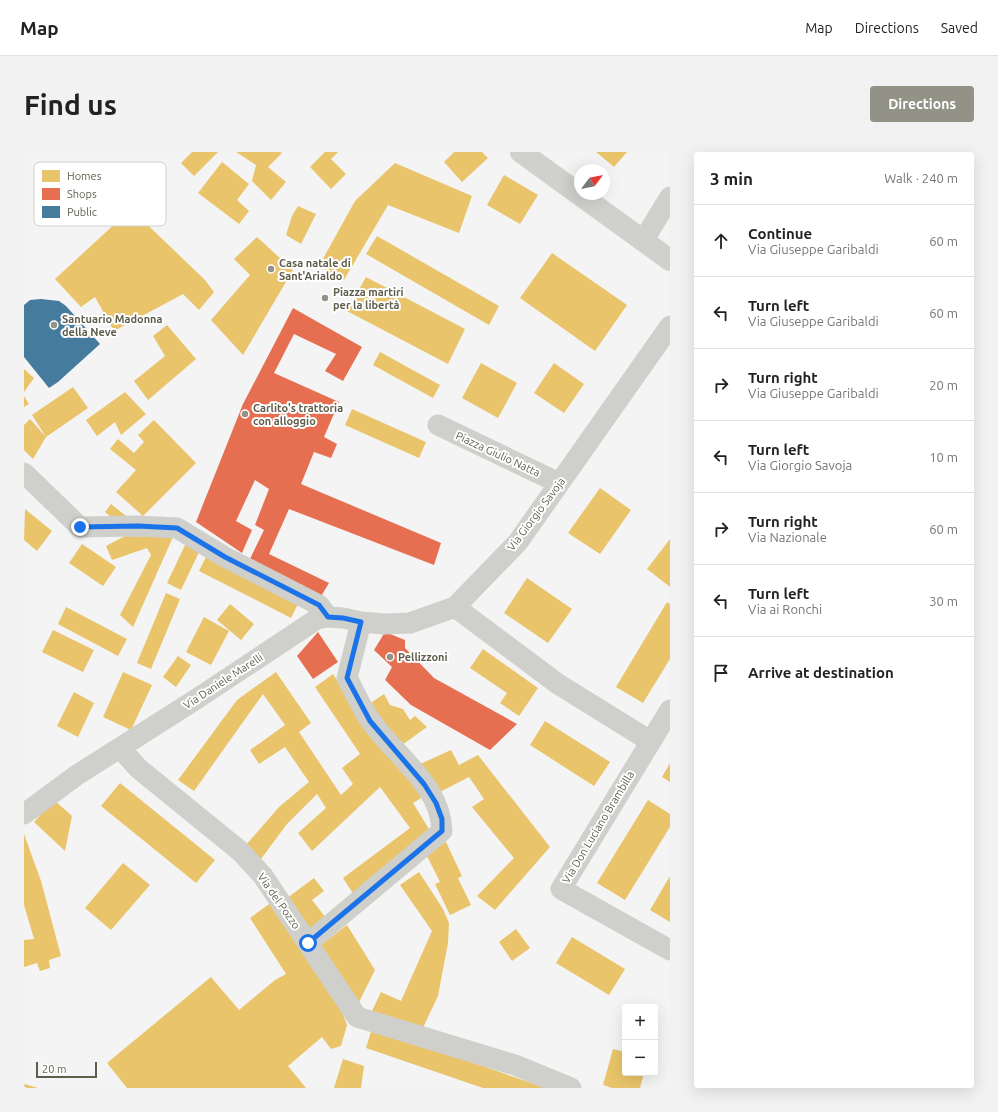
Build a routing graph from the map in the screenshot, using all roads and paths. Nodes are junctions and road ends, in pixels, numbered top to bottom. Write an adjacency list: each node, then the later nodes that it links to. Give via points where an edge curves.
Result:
1 (521, 152): 3 (main road)
2 (670, 197): 3 (street)
3 (643, 241): 4 (main road)
4 (670, 260)
5 (670, 326): 8 (street, Via Giorgio Savoja)
6 (438, 425): 8 (street, Piazza Giulio Natta)
7 (24, 473): 10 (street, via 80,527 177,528 225,557 319,605)
8 (559, 483): 9 (street, Via Giorgio Savoja, via 518,542)
9 (455, 607): 11 (street, Via Giorgio Savoja, via 410,623); 13 (street, via 558,684)
10 (328, 617): 11 (street, Via Giorgio Savoja); 14 (street, Via Daniele Marelli, via 317,619)
11 (361, 622): 16 (street, via 347,678 370,721 420,779 436,803 442,819 442,831)
12 (670, 710): 13 (street, Via Don Luciano Brambilla)
13 (650, 741): 17 (street, Via Don Luciano Brambilla, via 561,889)
14 (120, 748): 15 (street, Via Daniele Marelli, via 77,775); 16 (street, Via del Pozzo, via 138,768 240,851 263,876)
15 (24, 814)
16 (308, 943): 18 (street, Via del Pozzo, via 357,1017 515,1065)
17 (670, 950)
18 (571, 1088)

